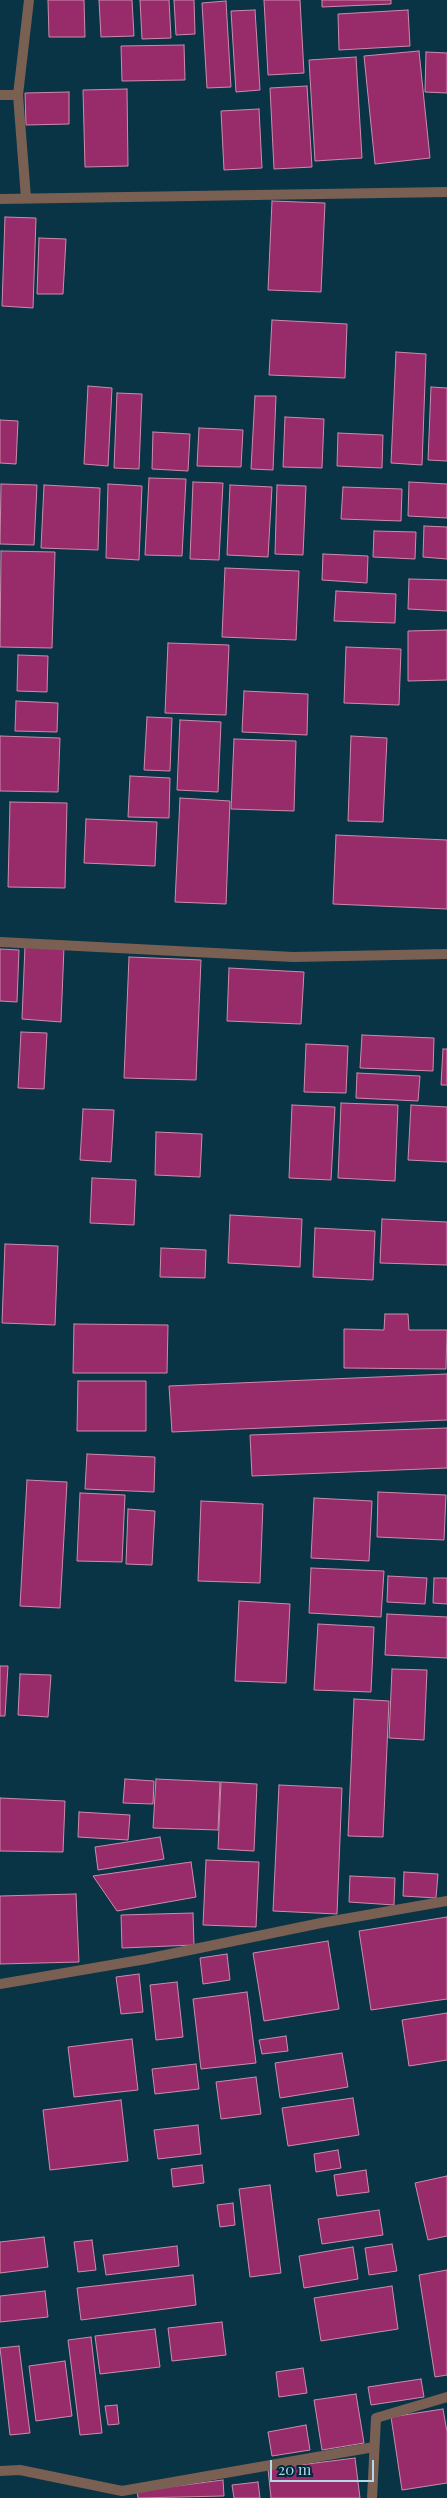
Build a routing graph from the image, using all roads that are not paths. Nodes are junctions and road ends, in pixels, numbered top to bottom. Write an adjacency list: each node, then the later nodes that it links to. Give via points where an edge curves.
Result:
1 (29, 0): 3 (street)
2 (0, 95): 3 (street)
3 (18, 95): 5 (street)
4 (447, 192): 5 (street)
5 (26, 198): 6 (street)
6 (0, 200)
7 (0, 942): 8 (street, via 293,957)
8 (447, 954)
9 (447, 1901): 10 (street)
10 (0, 1984)
11 (447, 2397): 12 (street, via 376,2418)
12 (374, 2447): 13 (street, via 122,2490 20,2470); 14 (street)
13 (0, 2471)
14 (372, 2498)

